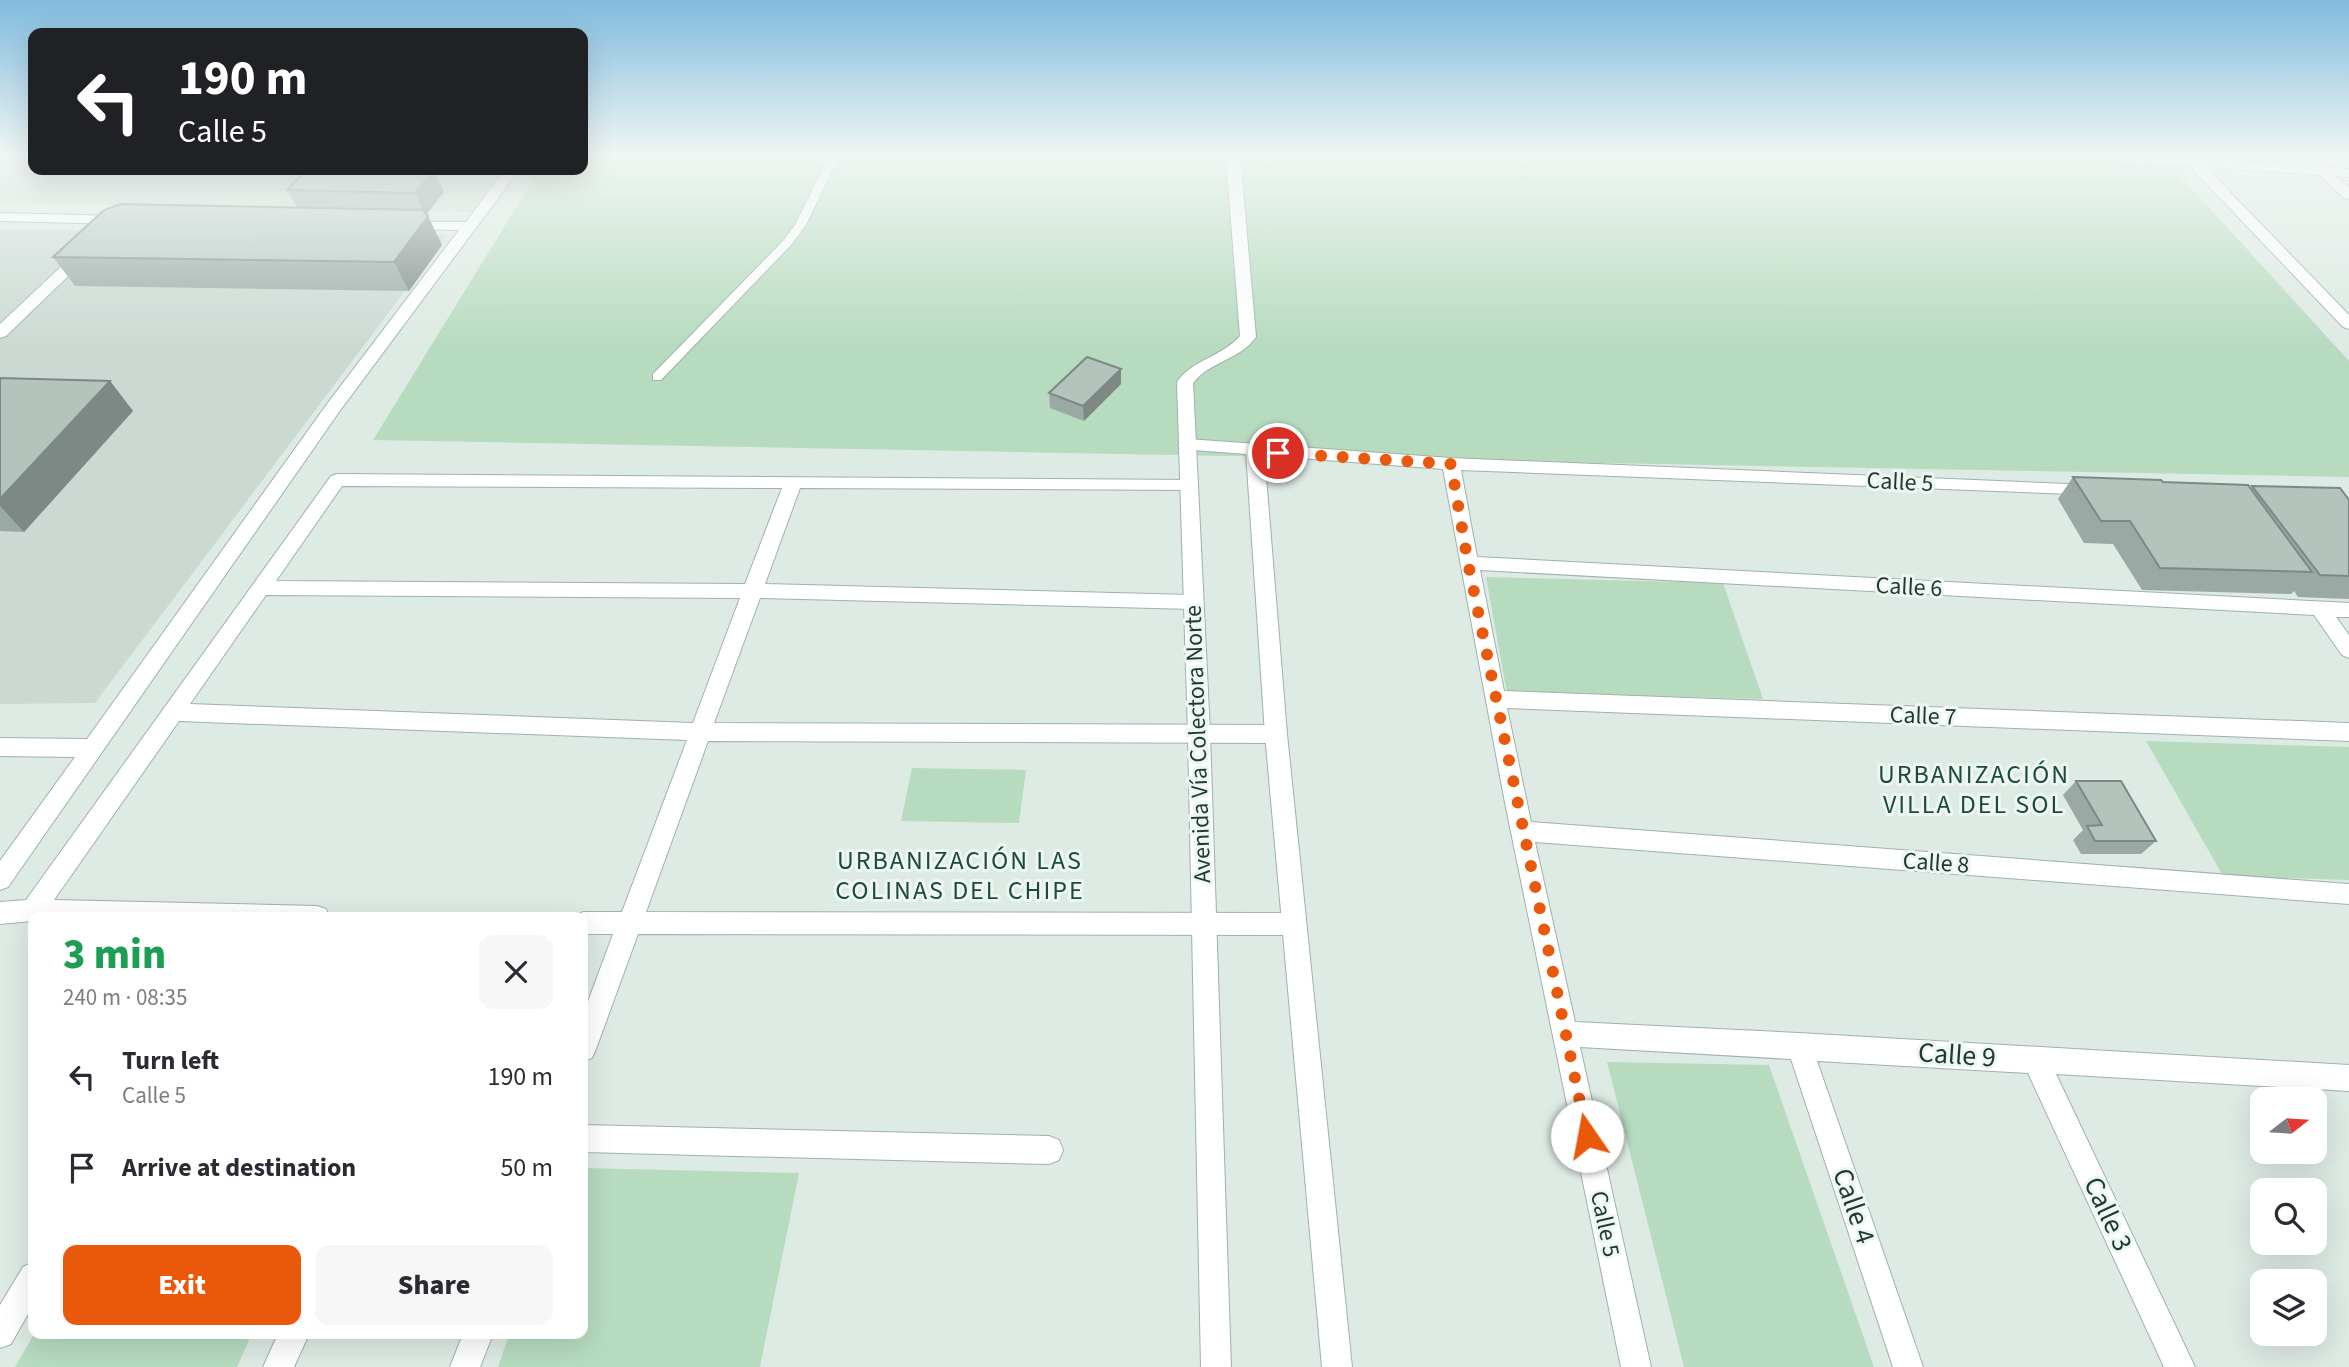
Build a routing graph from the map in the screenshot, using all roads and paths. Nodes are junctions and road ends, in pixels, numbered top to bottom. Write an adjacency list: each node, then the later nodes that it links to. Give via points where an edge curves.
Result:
1 (116, 220): 9 (street, via 125,220)
2 (474, 220): 7 (street)
3 (803, 220): 10 (lane, via 787,243)
4 (1238, 220): 11 (street, Avenida Vía Colectora Norte, via 1248,337 1237,349 1189,374 1185,382)
5 (2249, 220): 8 (street)
6 (388, 225): 7 (street)
7 (469, 226): 31 (street, via 325,419)
8 (2349, 324)
9 (0, 333)
10 (657, 377)
11 (1187, 445): 12 (street, Calle 5); 15 (street, Avenida Vía Colectora Norte)
12 (1255, 452): 13 (street, Calle 5); 29 (street)
13 (1451, 464): 16 (street, Calle 5); 17 (street, Calle 5)
14 (793, 482): 15 (street); 18 (street, via 337,480); 19 (street)
15 (1189, 484): 20 (street, Avenida Vía Colectora Norte)
16 (2107, 492)
17 (1468, 563): 21 (street, Calle 6); 24 (street, Calle 5)
18 (261, 588): 19 (street); 25 (street)
19 (751, 591): 20 (street); 26 (street)
20 (1193, 602): 28 (street, Avenida Vía Colectora Norte)
21 (2319, 608): 22 (street, Calle 6); 23 (street)
22 (2349, 610)
23 (2349, 650)
24 (1497, 699): 27 (street, Calle 7); 32 (street, Calle 5)
25 (172, 712): 26 (street); 35 (street)
26 (699, 732): 28 (street); 40 (street)
27 (2349, 732)
28 (1199, 733): 29 (street); 38 (street, Avenida Vía Colectora Norte)
29 (1276, 734): 41 (street)
30 (0, 747): 31 (street)
31 (95, 748): 33 (street)
32 (1523, 831): 34 (street, Calle 8); 42 (street, Calle 5)
33 (0, 880)
34 (2349, 894)
35 (33, 911): 36 (street); 37 (street)
36 (80, 912)
37 (0, 913)
38 (1203, 922): 40 (street); 41 (street); 55 (street, Avenida Vía Colectora Norte)
39 (588, 923): 40 (street)
40 (628, 924): 43 (street)
41 (1294, 924): 56 (street)
42 (1565, 1034): 44 (street, Calle 9); 57 (street, Calle 5)
43 (588, 1035)
44 (1799, 1045): 45 (street, Calle 9); 58 (street, Calle 4)
45 (2036, 1060): 46 (street, Calle 9); 59 (street, Calle 3)
46 (2349, 1078)
47 (588, 1138): 48 (street)
48 (1049, 1150)
49 (28, 1285): 50 (street)
50 (0, 1333)
51 (292, 1339): 53 (street)
52 (476, 1339): 54 (street)
53 (278, 1367)
54 (465, 1367)
55 (1216, 1367)
56 (1337, 1367)
57 (1636, 1367)
58 (1908, 1367)
59 (2180, 1367)

